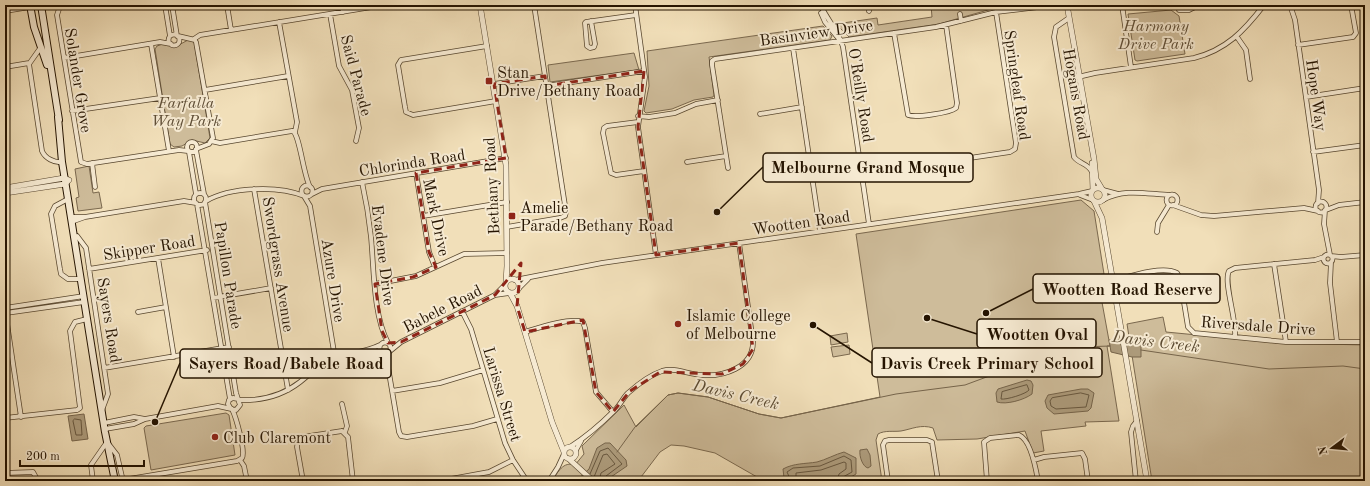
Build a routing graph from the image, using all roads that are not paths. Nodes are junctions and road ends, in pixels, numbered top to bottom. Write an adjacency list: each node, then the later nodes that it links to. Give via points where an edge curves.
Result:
1 (41, 5): 61 (main road, Sayers Road)
2 (60, 5): 52 (street, Solander Grove, via 57,15)
3 (165, 5): 39 (street)
4 (172, 5): 38 (street)
5 (227, 5): 36 (street)
6 (342, 5): 26 (street)
7 (384, 5): 26 (street)
8 (534, 5): 59 (street)
9 (634, 5): 30 (street)
10 (871, 5): 23 (street)
11 (986, 5): 21 (street)
12 (1055, 5): 27 (street, Basinview Drive)
13 (1066, 5): 31 (street, Hogans Road)
14 (1122, 5): 55 (street)
15 (1199, 5): 24 (street, via 1189,10)
16 (1264, 5): 40 (street)
17 (1290, 5): 48 (street, Hope Way)
18 (1351, 5): 48 (street, via 1356,33 1353,37)
19 (30, 6): 25 (street); 50 (main road, Sayers Road)
20 (820, 6): 43 (street, O'Reilly Road, via 825,22)
21 (980, 6)
22 (481, 7): 49 (street, Bethany Road)
23 (869, 10)
24 (1179, 10)
25 (5, 11)
26 (343, 12): 28 (street)
27 (996, 12): 33 (street, Basinview Drive); 98 (street, Springleaf Road, via 1015,150)
28 (330, 14): 34 (street); 77 (street, Said Parade, via 340,66 352,90 358,128)
29 (960, 14): 33 (street)
30 (636, 15): 32 (street); 56 (street)
31 (1069, 18): 57 (street, Hogans Road); 96 (street, Hogans Road, via 1056,28 1054,37 1074,157 1090,167)
32 (591, 21): 32 (street, via 595,44 590,48 587,46 584,26 586,22)
33 (961, 21): 35 (street, Basinview Drive)
34 (279, 22): 36 (street); 58 (street)
35 (946, 25): 37 (street, Basinview Drive); 37 (street, via 957,103 956,108 951,111 908,115)
36 (231, 30): 42 (street, via 205,35)
37 (894, 33): 43 (street, Basinview Drive)
38 (178, 36): 39 (street, via 174,34); 41 (street); 47 (street)
39 (170, 37): 44 (street); 46 (street, via 168,40)
40 (1237, 37): 55 (street, via 1223,47 1204,55); 60 (street, via 1246,50)
41 (189, 38): 42 (street); 47 (street)
42 (195, 40): 65 (street)
43 (841, 40): 51 (street, Basinview Drive); 98 (street, O'Reilly Road)
44 (160, 42): 45 (street); 46 (street)
45 (151, 44): 52 (street); 67 (street)
46 (171, 44): 47 (street)
47 (178, 44)
48 (1298, 45): 66 (street, Hope Way)
49 (487, 46): 62 (street, Bethany Road); 69 (street, via 401,60 398,65 406,112 412,115)
50 (41, 47): 53 (street); 61 (main road, Sayers Road)
51 (793, 48): 68 (street, Basinview Drive, via 722,58 716,62 714,73); 70 (street)
52 (64, 58): 71 (street, Solander Grove)
53 (29, 63): 54 (street); 90 (street, via 42,153 52,160)
54 (5, 67)
55 (1131, 67): 57 (street)
56 (644, 71): 63 (street); 73 (street, via 644,87)
57 (1078, 75): 79 (street, Hogans Road)
58 (288, 76): 65 (street); 75 (street, via 295,119)
59 (545, 76): 62 (street); 63 (street)
60 (1250, 78)
61 (52, 84): 90 (main road, Sayers Road)
62 (494, 84): 69 (street, Bethany Road)
63 (546, 86): 146 (street, via 565,216)
64 (1365, 88): 66 (street)
65 (205, 90): 76 (street)
66 (1306, 97): 87 (street, Hope Way)
67 (160, 98): 71 (street); 85 (street)
68 (718, 100): 73 (street, via 696,104 675,113); 88 (street, Basinview Drive)
69 (496, 101): 89 (street, Bethany Road)
70 (802, 107): 72 (street); 95 (street)
71 (72, 111): 92 (street, Solander Grove, via 80,160 84,164)
72 (760, 114)
73 (638, 116): 74 (street)
74 (638, 122): 94 (street); 94 (street, via 607,126 603,133 611,173 616,175)
75 (294, 132): 76 (street, via 223,142); 99 (street, via 298,137)
76 (212, 140): 81 (street)
77 (356, 141)
78 (195, 143): 80 (street); 81 (street); 84 (street)
79 (1090, 144): 96 (street, Hogans Road); 110 (street, Hogans Road, via 1096,179)
80 (187, 145): 83 (street); 86 (street)
81 (205, 145): 84 (street)
82 (1365, 145): 87 (street)
83 (179, 150): 85 (street); 86 (street)
84 (196, 150): 86 (street); 114 (street)
85 (169, 151): 92 (street)
86 (188, 151): 119 (street)
87 (1313, 152): 111 (street, Hope Way)
88 (726, 156): 91 (street); 93 (street, Basinview Drive)
89 (506, 158): 97 (street, Chlorinda Road); 129 (street, Bethany Road)
90 (64, 162): 101 (main road, Sayers Road)
91 (687, 162)
92 (92, 163): 103 (street)
93 (728, 168)
94 (644, 171): 155 (street)
95 (811, 171): 100 (street); 147 (street)
96 (1092, 172): 109 (street, Hogans Road)
97 (416, 173): 102 (street, Chlorinda Road); 141 (street, Mark Drive)
98 (862, 174): 144 (street, O'Reilly Road)
99 (304, 176): 104 (street); 106 (street)
100 (770, 177)
101 (66, 181): 105 (street); 113 (street); 123 (main road, Sayers Road); 143 (main road, Sayers Road)
102 (362, 182): 108 (street, Chlorinda Road); 171 (street, Evadene Drive)
103 (95, 187)
104 (310, 187): 106 (street, Chlorinda Road); 108 (street, Chlorinda Road); 115 (street)
105 (5, 188)
106 (303, 188): 112 (street); 122 (street, Azure Drive)
107 (254, 189): 112 (street); 121 (street); 172 (street, Swordgrass Avenue)
108 (322, 189): 115 (street, Chlorinda Road)
109 (1092, 190): 110 (street); 116 (street, Wootten Road); 124 (street, via 1091,196)
110 (1103, 190): 117 (street); 125 (street)
111 (1319, 190): 132 (street, Hope Way); 133 (street, Hope Way)
112 (292, 192): 122 (street)
113 (5, 193)
114 (205, 194): 119 (street, via 201,192); 121 (street); 128 (street)
115 (311, 194): 122 (street, Chlorinda Road); 136 (street, Azure Drive)
116 (1079, 194): 124 (street); 144 (street, Wootten Road)
117 (1119, 194): 118 (street); 125 (street)
118 (1158, 194): 120 (street); 134 (street)
119 (195, 195): 127 (street); 131 (street)
120 (1170, 195): 126 (street, via 1175,196); 134 (street, via 1167,198)
121 (216, 196): 128 (street)
122 (304, 196): 136 (street, Azure Drive)
123 (68, 199): 143 (main road, Sayers Road); 167 (street, Sayers Road, via 55,206 51,214 61,274 68,279)
124 (1094, 200): 125 (street); 142 (street)
125 (1103, 200): 142 (street)
126 (1177, 200): 134 (street); 138 (street)
127 (184, 201): 131 (street); 143 (street)
128 (205, 202): 131 (street); 151 (street, Papillon Parade)
129 (507, 202): 141 (street); 146 (street, Bethany Road)
130 (1365, 202): 135 (street)
131 (196, 203): 152 (street, Papillon Parade)
132 (1317, 203): 133 (street); 137 (street); 140 (street, Hope Way)
133 (1324, 203): 135 (street); 139 (street, Hope Way)
134 (1170, 204): 138 (street); 148 (street, via 1158,223)
135 (1339, 205): 139 (street)
136 (310, 206): 202 (street, Azure Drive)
137 (1304, 208): 138 (street, via 1214,216); 140 (street)
138 (1188, 210)
139 (1325, 210): 140 (street); 145 (street)
140 (1318, 211): 145 (street)
141 (423, 216): 162 (street, Mark Drive, via 430,254)
142 (1102, 218): 166 (street)
143 (73, 219): 149 (main road, Sayers Road); 153 (main road, Sayers Road)
144 (869, 224): 147 (street, Wootten Road)
145 (1324, 224): 158 (street)
146 (507, 227): 154 (street, Bethany Road)
147 (820, 231): 150 (street, Wootten Road)
148 (1157, 232)
149 (77, 236): 153 (main road, Sayers Road); 164 (street, Sayers Road, via 85,246)
150 (739, 243): 155 (street, Wootten Road); 216 (street, via 753,339 753,349 748,360 738,368 718,375 672,370 660,372 630,391)
151 (212, 249): 152 (street, Skipper Road); 176 (street, Papillon Parade)
152 (205, 250): 157 (street, Skipper Road); 177 (street, Papillon Parade)
153 (77, 253): 167 (main road, Sayers Road)
154 (508, 253): 162 (street, via 464,254); 163 (street, Bethany Road)
155 (656, 255): 168 (street, Wootten Road, via 555,271)
156 (1365, 255): 159 (street)
157 (158, 258): 164 (street, Skipper Road); 180 (street)
158 (1327, 258): 159 (street); 160 (street); 161 (street); 165 (street)
159 (1341, 258): 160 (street)
160 (1331, 262): 165 (street)
161 (1274, 264): 189 (street, via 1236,268 1228,272); 191 (street)
162 (435, 266): 171 (street, via 413,277)
163 (507, 266): 169 (street); 170 (street, Bethany Road)
164 (89, 269): 204 (street, Sayers Road)
165 (1329, 274): 192 (street)
166 (1112, 278): 189 (street, Riversdale Drive, via 1153,272 1176,272 1180,278 1189,330 1194,333); 220 (street)
167 (81, 279): 178 (main road, Sayers Road)
168 (528, 279): 169 (street, Wootten Road); 173 (street, Wootten Road)
169 (514, 280): 170 (street, via 509,279); 173 (street, via 518,283)
170 (505, 283): 174 (street, via 505,289); 175 (street, Babele Road)
171 (375, 284): 186 (street, Evadene Drive)
172 (271, 288): 176 (street); 206 (street, Swordgrass Avenue)
173 (518, 289): 174 (street); 179 (street)
174 (509, 293): 175 (street, Babele Road); 179 (street)
175 (495, 295): 182 (street, Babele Road)
176 (221, 297): 177 (street); 196 (street, Papillon Parade)
177 (213, 298): 197 (street, Papillon Parade)
178 (84, 299): 181 (street); 184 (street); 185 (main road, Sayers Road)
179 (518, 306): 187 (street)
180 (166, 307): 183 (street); 201 (street)
181 (5, 309): 184 (street)
182 (462, 311): 190 (street, Babele Road); 205 (street, Larissa Street, via 471,329)
183 (138, 312)
184 (6, 313): 188 (street)
185 (87, 319): 215 (main road, Sayers Road); 217 (street, via 75,322 70,331 80,404 77,410)
186 (382, 331): 194 (street, Evadene Drive); 195 (street, Evadene Drive)
187 (525, 332): 216 (street, via 560,323 583,322 596,392); 225 (street, via 552,422)
188 (7, 337): 217 (street)
189 (1235, 337): 191 (street, Riversdale Drive)
190 (401, 342): 194 (street, Babele Road); 199 (street, Babele Road)
191 (1286, 342): 192 (street, Riversdale Drive)
192 (1337, 342): 193 (street, Riversdale Drive)
193 (1365, 342)
194 (388, 343): 195 (street, Babele Road); 199 (street, Evadene Drive, via 391,346)
195 (381, 345): 198 (street); 200 (street)
196 (229, 348): 197 (street); 209 (street, Papillon Parade)
197 (222, 349): 201 (street); 208 (street, Papillon Parade)
198 (368, 351): 200 (street); 202 (street)
199 (390, 351): 200 (street); 203 (street)
200 (382, 352): 203 (street)
201 (174, 356): 204 (street)
202 (335, 358): 206 (street, via 318,367)
203 (388, 367): 207 (street)
204 (104, 368): 215 (street, Sayers Road, via 108,397)
205 (483, 370): 207 (street, via 438,384); 219 (street, Larissa Street)
206 (288, 390): 210 (street, via 269,398)
207 (392, 392): 219 (street, via 401,436 473,426)
208 (230, 400): 209 (street); 212 (street); 214 (street, via 228,404)
209 (239, 400): 210 (street); 213 (street)
210 (250, 401): 213 (street)
211 (342, 404): 223 (street, via 347,426)
212 (218, 406): 214 (street); 222 (street, via 145,419 134,417)
213 (239, 407): 214 (street); 221 (street)
214 (231, 409): 221 (street)
215 (102, 410): 222 (main road, Sayers Road)
216 (613, 412): 224 (street)
217 (21, 416): 218 (street)
218 (5, 418)
219 (497, 419): 232 (street, Larissa Street)
220 (1137, 420): 255 (street, via 1131,432); 256 (street)
221 (237, 422): 231 (street, via 242,450)
222 (104, 426): 226 (main road, Sayers Road)
223 (343, 431): 237 (street, via 348,437); 243 (street, via 299,439 297,446)
224 (582, 439): 227 (street); 228 (street)
225 (561, 441): 227 (street); 229 (street)
226 (107, 442): 239 (street, via 92,464); 240 (main road, Sayers Road); 241 (street, Sayers Road, via 118,455)
227 (569, 447): 228 (street); 229 (street)
228 (576, 452): 230 (street); 235 (street)
229 (564, 453): 230 (street); 234 (street)
230 (569, 459): 234 (street); 235 (street)
231 (240, 460): 241 (street); 242 (street)
232 (513, 460): 246 (street, via 489,472); 247 (street, Larissa Street)
233 (1034, 460): 252 (street, via 1022,436 986,439 983,445); 253 (street); 254 (street, via 1082,453)
234 (558, 468): 248 (street)
235 (580, 468): 249 (street)
236 (5, 473): 238 (street, via 35,472)
237 (354, 474): 244 (street); 245 (street)
238 (39, 481)
239 (93, 481)
240 (115, 481)
241 (123, 481)
242 (247, 481)
243 (303, 481)
244 (354, 481)
245 (357, 481)
246 (440, 481)
247 (527, 481)
248 (549, 481)
249 (593, 481)
250 (888, 481): 251 (street, via 883,446 888,440 932,442)
251 (938, 481)
252 (988, 481)
253 (1038, 481)
254 (1088, 481)
255 (1136, 481)
256 (1147, 481)

